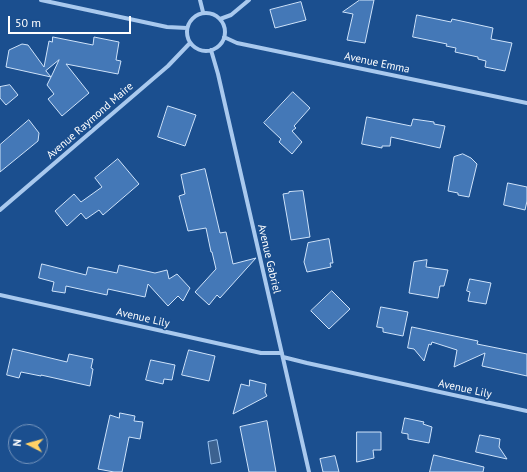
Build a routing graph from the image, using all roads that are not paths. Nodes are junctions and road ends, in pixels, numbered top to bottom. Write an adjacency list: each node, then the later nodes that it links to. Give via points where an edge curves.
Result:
1 (41, 0): 6 (street, via 167,27)
2 (200, 0): 4 (street)
3 (249, 0): 5 (street, via 231,15)
4 (203, 12): 5 (street); 6 (street, via 193,17)
5 (220, 19): 7 (street, via 225,31)
6 (187, 28): 8 (street)
7 (224, 37): 9 (street, via 217,48); 10 (street, Avenue Emma, via 237,43)
8 (190, 43): 9 (street, via 199,50); 11 (street, Avenue Raymond Maire, via 168,66)
9 (211, 50): 13 (street, Avenue Gabriel)
10 (527, 103)
11 (0, 210)
12 (0, 295): 13 (street, Avenue Lily, via 261,353)
13 (282, 355): 14 (street, Avenue Lily, via 315,365); 15 (street, Avenue Gabriel)
14 (527, 411)
15 (309, 472)

